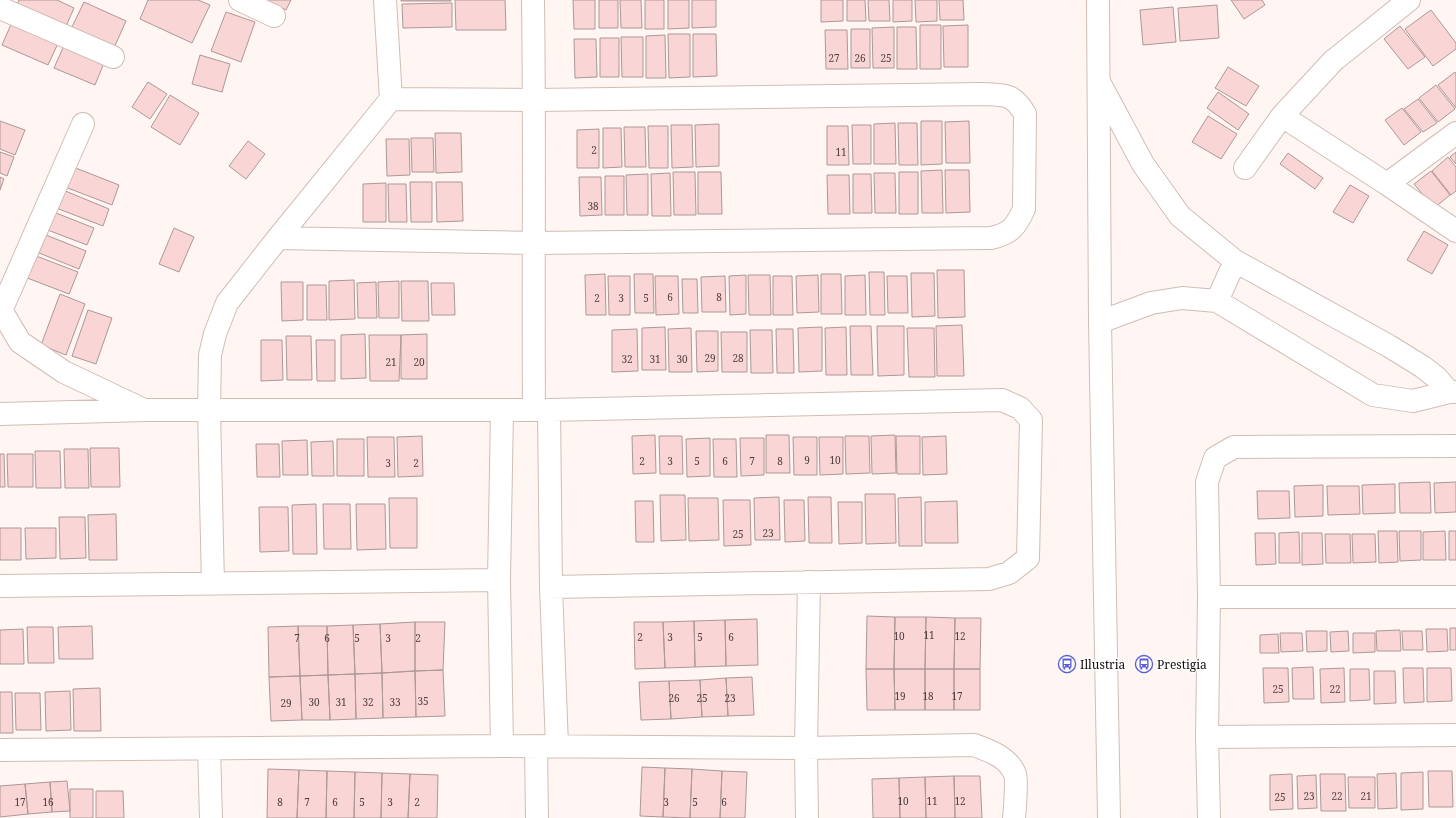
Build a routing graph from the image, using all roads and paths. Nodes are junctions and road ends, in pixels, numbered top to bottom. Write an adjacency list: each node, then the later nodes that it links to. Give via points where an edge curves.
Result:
1 (240, 0): 7 (street)
2 (385, 0): 10 (street)
3 (533, 0): 11 (street)
4 (1098, 0): 9 (street)
5 (1409, 0): 12 (street, via 1333,61)
6 (0, 8): 8 (street)
7 (274, 16)
8 (113, 57)
9 (1099, 82): 20 (street, via 1143,164 1180,216); 23 (street)
10 (391, 99): 11 (street); 18 (street)
11 (535, 100): 19 (street); 19 (street, via 982,94 1007,96 1019,103 1025,114 1024,208 1011,230 1002,236 991,238)
12 (1282, 116): 15 (street); 16 (street)
13 (83, 124): 22 (street)
14 (1456, 133): 16 (street)
15 (1245, 168)
16 (1387, 184): 17 (street)
17 (1456, 231)
18 (278, 238): 19 (street); 26 (street, via 227,302 210,355)
19 (533, 243): 27 (street)
20 (1234, 261): 21 (street); 24 (street, via 1389,346 1437,378)
21 (1217, 301): 23 (street, via 1182,298 1151,303); 24 (street, via 1373,395 1413,401)
22 (1, 312): 25 (street, via 20,342 64,372)
23 (1100, 322): 50 (street)
24 (1452, 392)
25 (146, 410): 26 (street); 29 (street)
26 (209, 410): 28 (street); 33 (street)
27 (541, 410): 28 (street); 32 (street, via 1002,400 1020,408 1031,420 1028,558 1009,573 989,579); 35 (street)
28 (502, 411): 31 (street)
29 (0, 414)
30 (1456, 446): 36 (street, via 1234,447 1215,458 1207,482)
31 (499, 580): 33 (street); 40 (street)
32 (809, 582): 35 (street); 43 (street)
33 (213, 584): 34 (street)
34 (0, 586)
35 (551, 587): 42 (street)
36 (1209, 597): 37 (street); 39 (street)
37 (1456, 597)
38 (1456, 735): 39 (street)
39 (1207, 737): 51 (street)
40 (502, 746): 41 (street); 44 (street)
41 (536, 746): 42 (street); 47 (street)
42 (557, 746): 43 (street)
43 (806, 748): 48 (street); 49 (street, via 974,745 995,753 1008,763 1015,775)
44 (209, 749): 45 (street); 46 (street)
45 (0, 750)
46 (211, 818)
47 (537, 818)
48 (807, 818)
49 (1014, 818)
50 (1109, 818)
51 (1209, 818)

